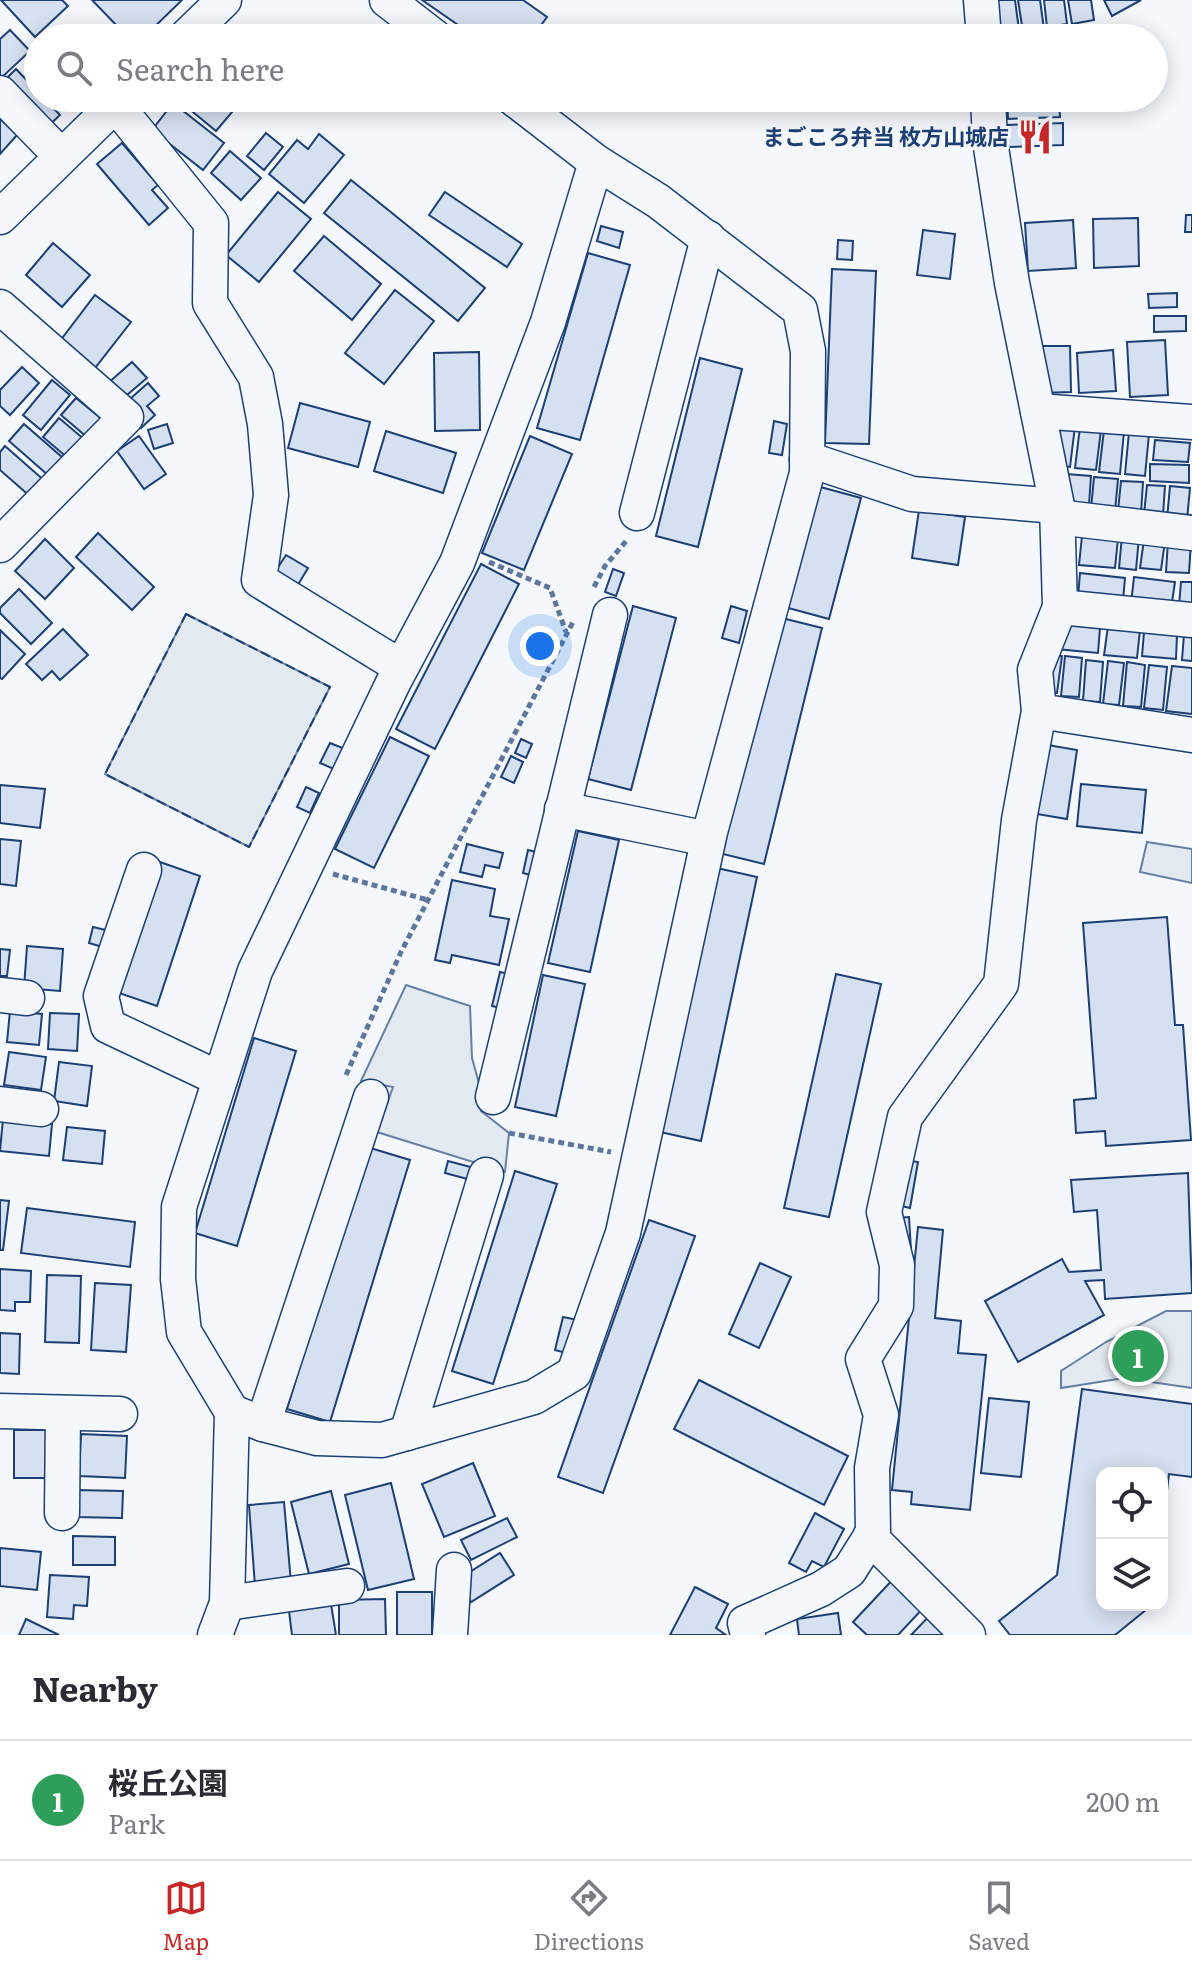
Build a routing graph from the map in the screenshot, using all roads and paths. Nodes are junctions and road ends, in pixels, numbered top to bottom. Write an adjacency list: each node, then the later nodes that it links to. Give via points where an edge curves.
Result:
1 (224, 0): 4 (street)
2 (387, 0): 5 (street)
3 (981, 0): 6 (street)
4 (199, 24)
5 (418, 24)
6 (983, 24)
7 (0, 93): 12 (street)
8 (107, 112): 12 (street)
9 (127, 112): 29 (street, via 211,223 210,303 256,377 271,495 259,580)
10 (531, 112): 13 (street)
11 (989, 112): 17 (street, via 1012,283)
12 (61, 156): 14 (street)
13 (596, 162): 15 (street); 24 (street, via 548,322)
14 (0, 217)
15 (708, 238): 19 (street, via 800,310 808,351); 21 (street)
16 (0, 307): 23 (street, via 126,417)
17 (1038, 411): 18 (street); 20 (street)
18 (1192, 422)
19 (807, 459): 20 (street, via 912,494); 33 (street)
20 (1057, 512): 22 (street); 26 (street)
21 (637, 513): 25 (path, via 632,535 605,566)
22 (1192, 533)
23 (0, 545)
24 (462, 551): 28 (path, via 550,588); 29 (street)
25 (594, 605): 28 (path); 32 (street)
26 (1060, 607): 27 (street); 30 (street, via 1035,670)
27 (1192, 620)
28 (566, 634): 36 (path)
29 (401, 667): 34 (street)
30 (1039, 711): 31 (street); 51 (street, via 1019,820 1001,984 905,1117 884,1212 897,1265 896,1306 863,1359 881,1415 872,1468)
31 (1192, 735)
32 (562, 809): 33 (street); 39 (street)
33 (708, 839): 43 (street)
34 (306, 864): 36 (path, via 348,881); 37 (street, via 255,971)
35 (144, 870): 37 (street, via 101,996 108,1026)
36 (428, 900): 38 (path, via 401,952)
37 (220, 1079): 48 (street, via 179,1207 178,1279 184,1332)
38 (357, 1090): 48 (street)
39 (493, 1097)
40 (0, 1104): 41 (street)
41 (41, 1109)
42 (509, 1133): 43 (path)
43 (639, 1157): 49 (street, via 623,1233 574,1373 534,1397)
44 (486, 1175): 49 (street)
45 (0, 1411): 46 (street)
46 (63, 1413): 47 (street); 50 (street)
47 (120, 1414)
48 (248, 1418): 49 (street, via 317,1438 382,1440); 54 (street)
49 (407, 1433)
50 (62, 1513)
51 (870, 1537): 57 (street, via 849,1571 745,1623); 58 (street)
52 (454, 1570): 56 (street)
53 (347, 1586): 54 (street)
54 (227, 1603): 55 (street)
55 (215, 1635)
56 (450, 1635)
57 (748, 1635)
58 (968, 1635)

